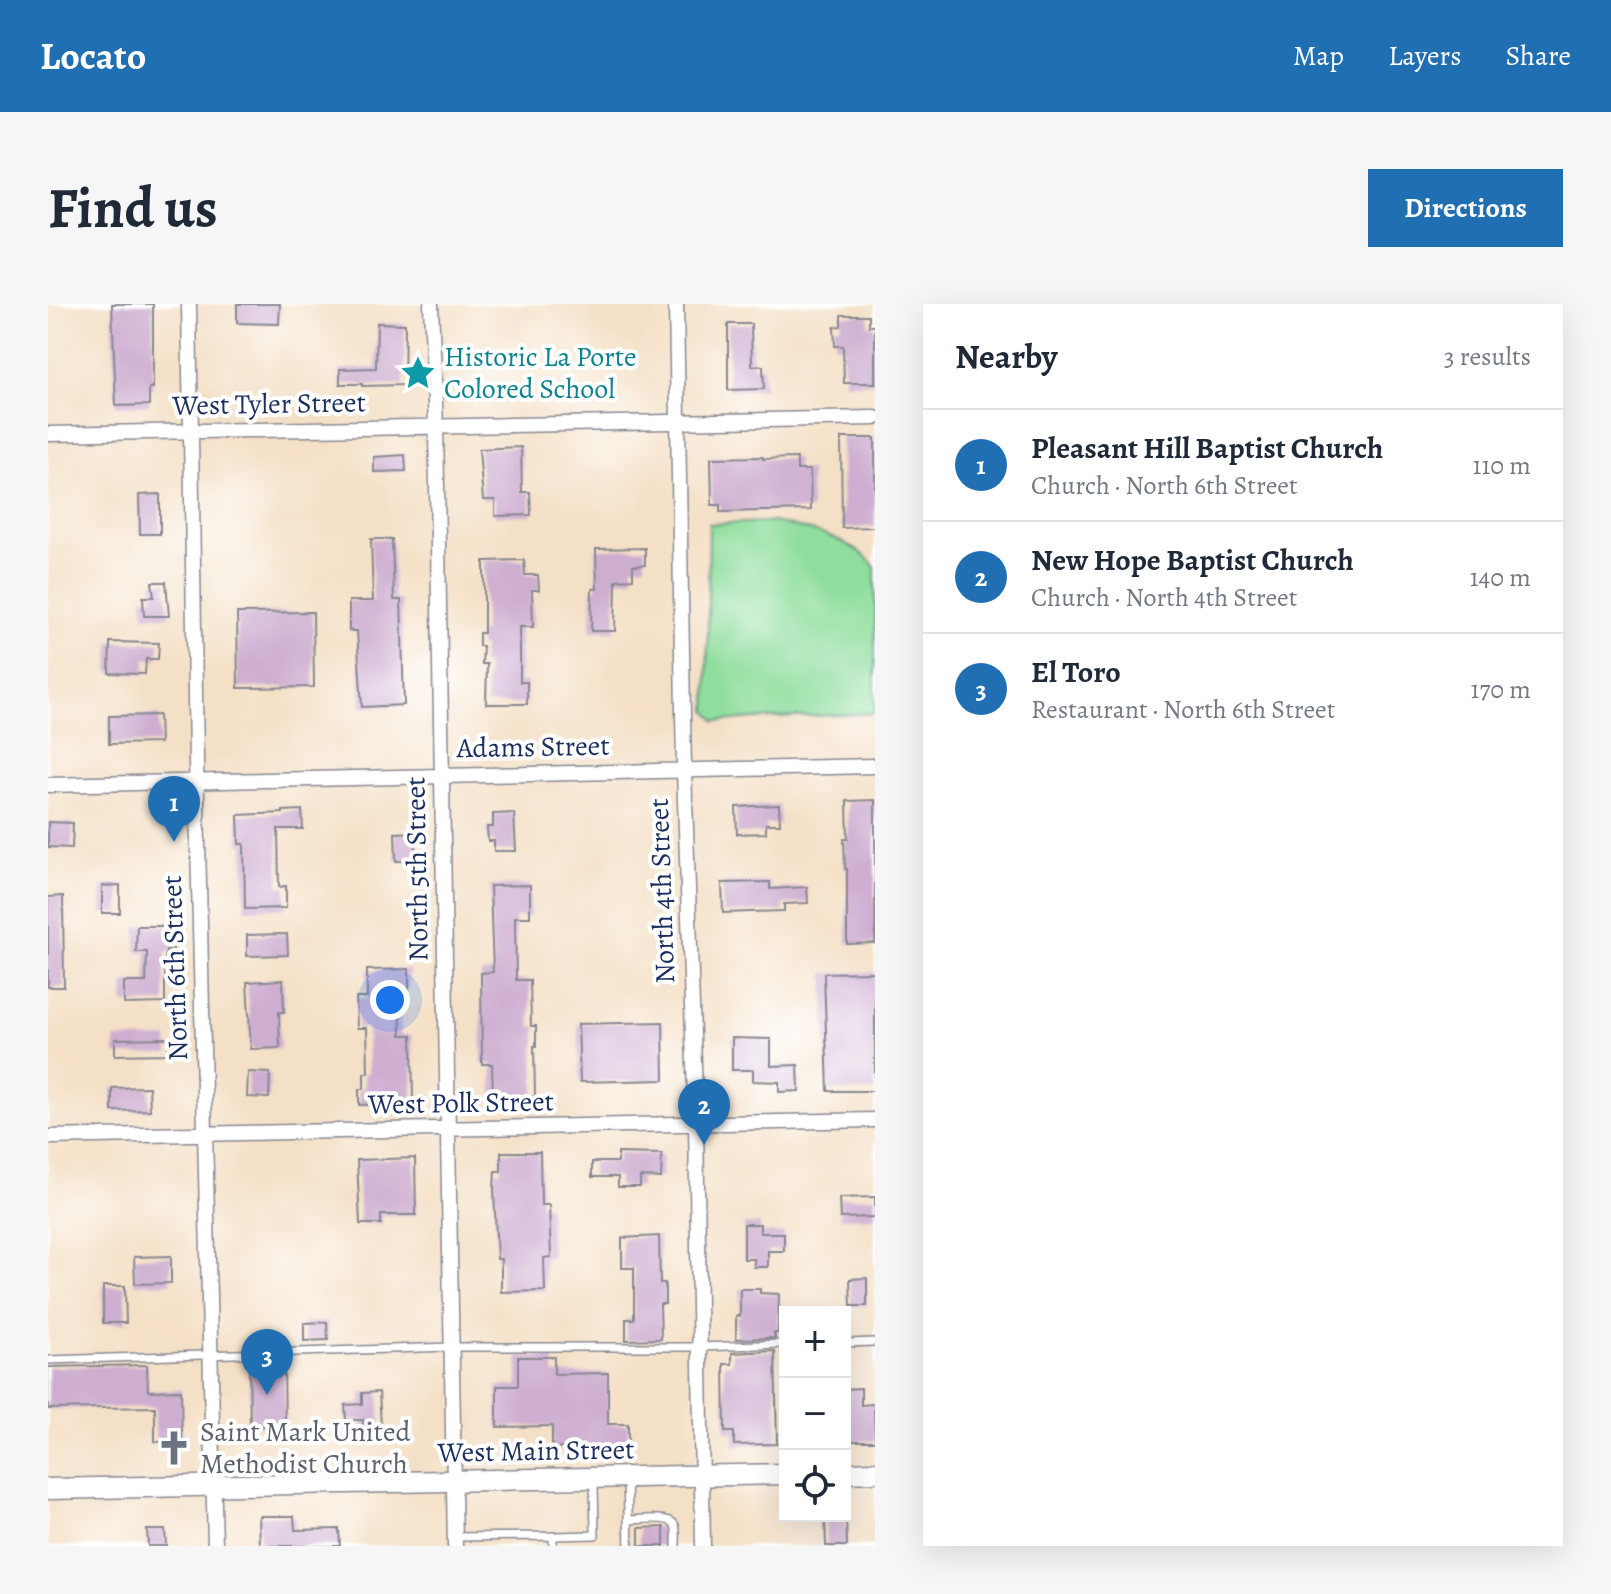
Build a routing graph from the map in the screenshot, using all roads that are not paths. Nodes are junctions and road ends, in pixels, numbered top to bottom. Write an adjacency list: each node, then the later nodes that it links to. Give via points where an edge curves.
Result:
1 (189, 304): 7 (street, North 6th Street)
2 (431, 304): 6 (street, North 5th Street)
3 (676, 304): 5 (street, North 4th Street)
4 (875, 418): 5 (street, West Tyler Street)
5 (678, 422): 6 (street, West Tyler Street); 10 (street, North 4th Street)
6 (436, 427): 7 (street, West Tyler Street); 11 (street, North 5th Street)
7 (190, 432): 8 (street, West Tyler Street); 12 (street, North 6th Street)
8 (48, 434)
9 (875, 766): 10 (street, Adams Street)
10 (684, 770): 11 (street, Adams Street); 15 (street, North 4th Street)
11 (441, 775): 12 (street, Adams Street); 16 (street, North 5th Street)
12 (196, 781): 13 (street, Adams Street); 17 (street, North 6th Street)
13 (48, 785)
14 (875, 1120): 15 (street, West Polk Street)
15 (696, 1124): 16 (street, West Polk Street); 23 (street, North 4th Street)
16 (448, 1129): 17 (street, West Polk Street); 22 (street, North 5th Street)
17 (206, 1134): 18 (street, West Polk Street); 24 (street, North 6th Street)
18 (48, 1137)
19 (875, 1342): 20 (lane)
20 (851, 1343)
21 (779, 1344): 23 (lane)
22 (451, 1347): 23 (lane); 24 (lane); 32 (street, North 5th Street)
23 (699, 1347): 29 (street, North 4th Street)
24 (210, 1355): 25 (lane); 33 (street, North 6th Street)
25 (48, 1360)
26 (875, 1472): 27 (main road)
27 (851, 1473)
28 (779, 1474): 29 (main road, West Main Street)
29 (701, 1476): 30 (main road, West Main Street); 42 (street, North 4th Street)
30 (627, 1477): 31 (main road, West Main Street); 35 (lane)
31 (594, 1478): 32 (main road, West Main Street); 36 (lane, via 595,1535)
32 (454, 1481): 33 (main road, West Main Street); 37 (street, North 5th Street)
33 (213, 1486): 34 (main road, West Main Street); 38 (street, North 6th Street)
34 (48, 1489)
35 (628, 1520): 40 (lane); 41 (lane, via 673,1522)
36 (553, 1536): 37 (lane); 39 (lane)
37 (455, 1542)
38 (215, 1546)
39 (553, 1546)
40 (629, 1546)
41 (676, 1546)
42 (703, 1546)

